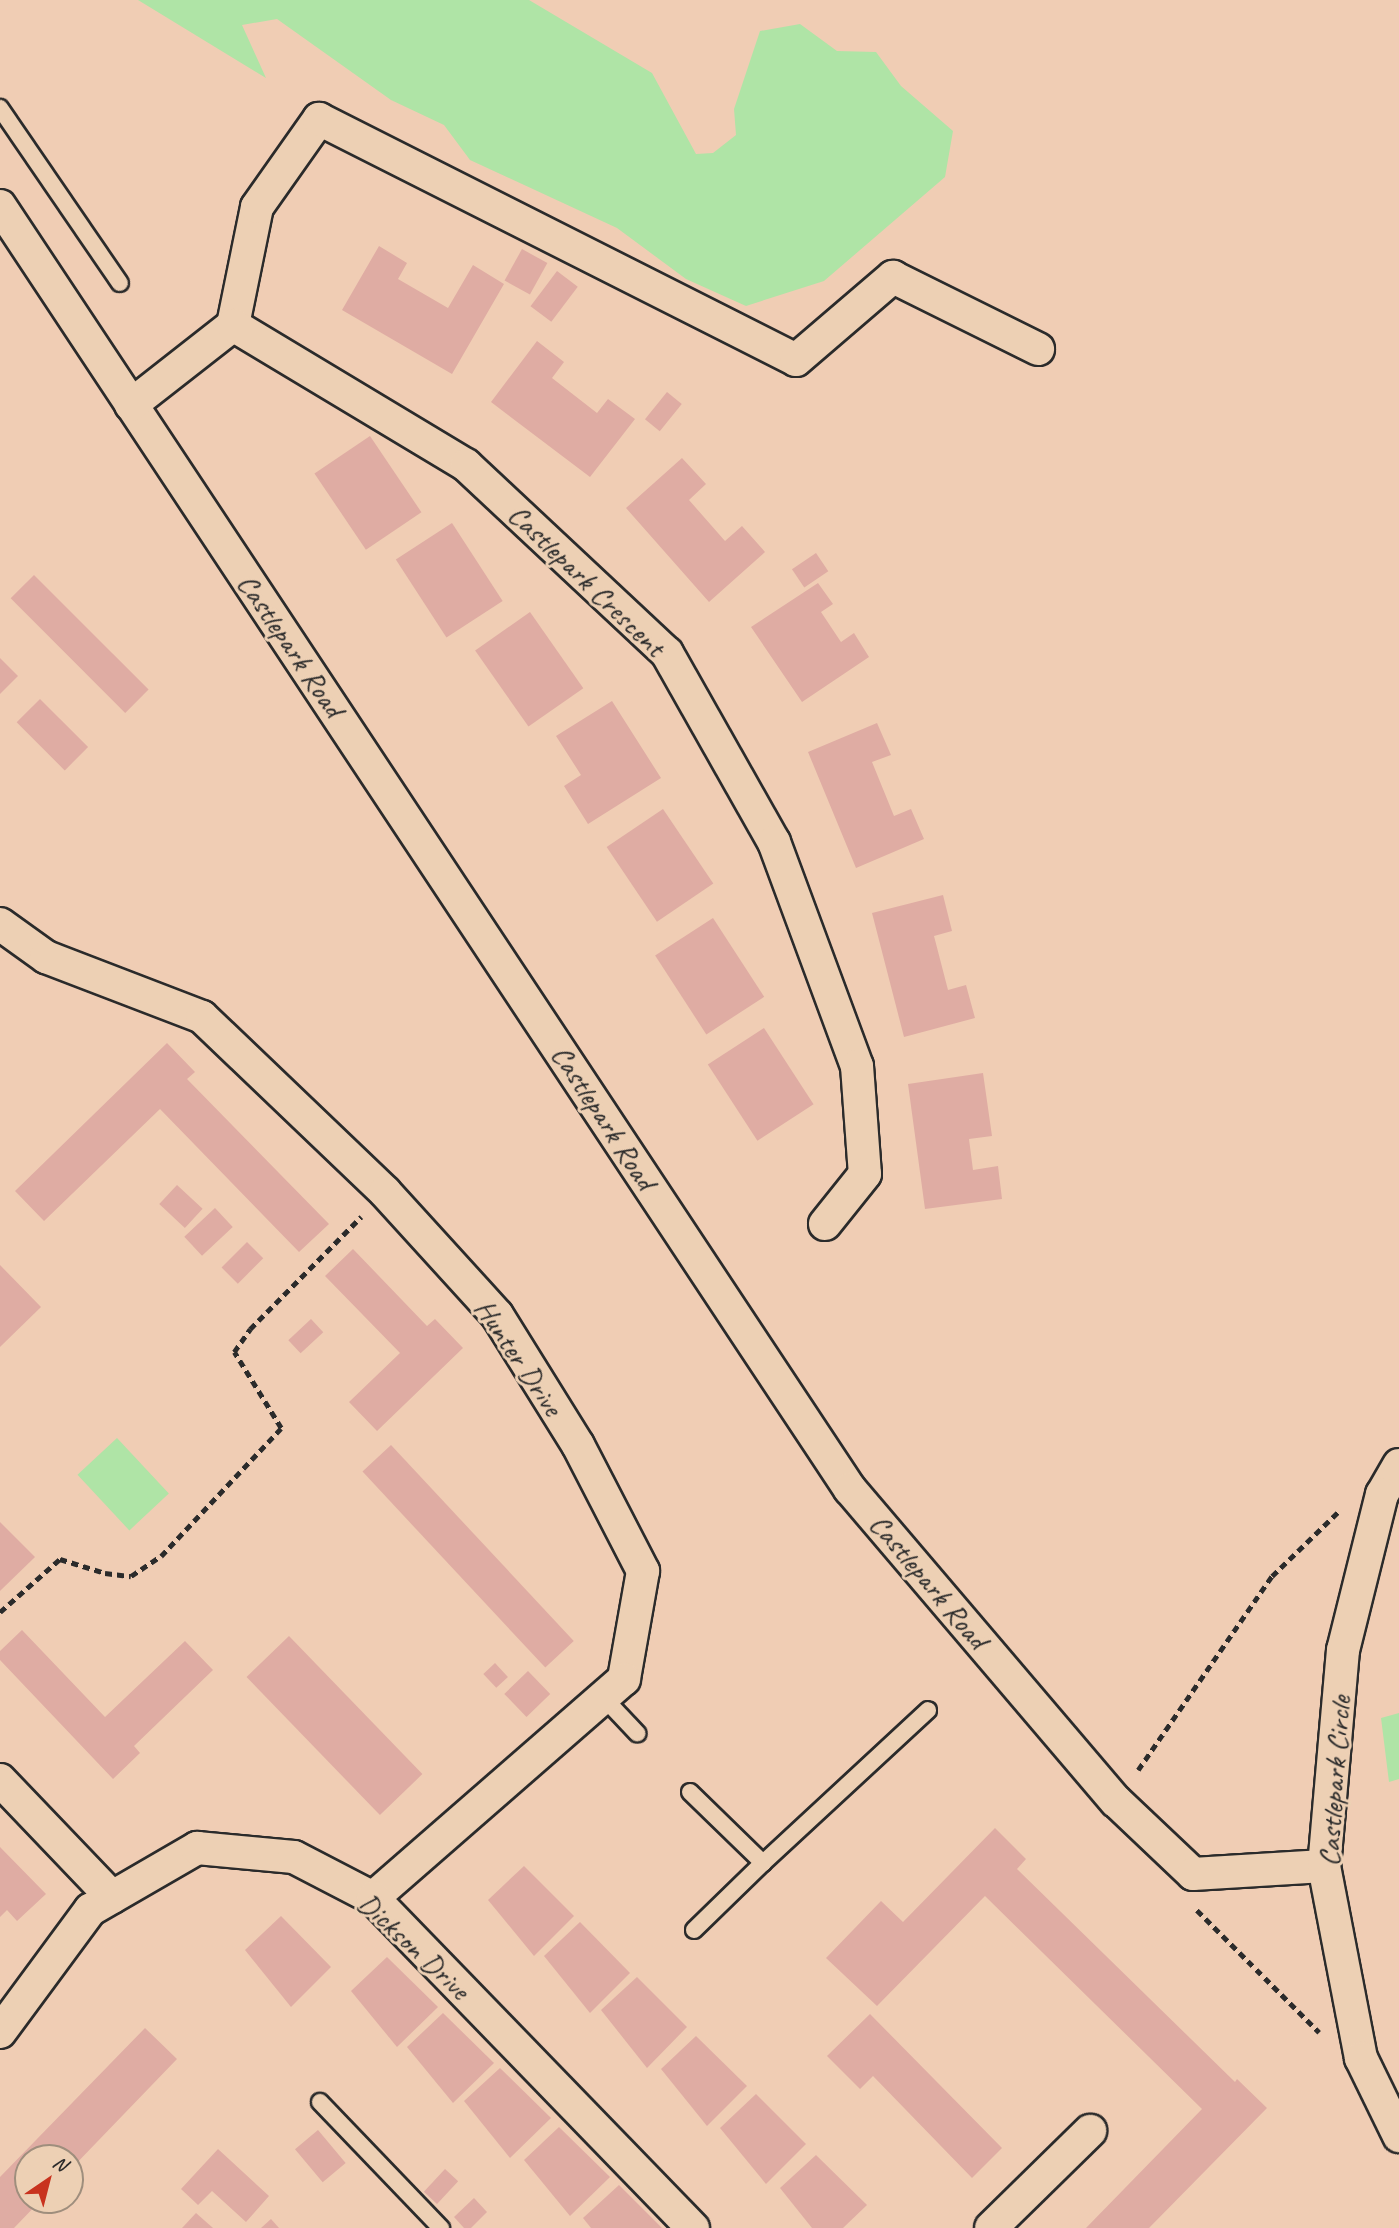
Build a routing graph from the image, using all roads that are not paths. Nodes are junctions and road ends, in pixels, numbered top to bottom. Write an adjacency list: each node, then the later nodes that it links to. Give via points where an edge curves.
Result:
1 (0, 108): 3 (lane)
2 (0, 206): 6 (street, Castlepark Road)
3 (120, 283)
4 (233, 325): 5 (street, via 257,207 318,119 796,360 893,277); 6 (street); 8 (street, Castlepark Crescent, via 466,464 667,653 774,842 857,1066 865,1174)
5 (1038, 349)
6 (131, 405): 16 (street, Castlepark Road, via 850,1489 1116,1801 1193,1874)
7 (0, 924): 10 (street, Hunter Drive, via 46,957 202,1017 385,1192 497,1315 578,1445 643,1570 624,1679)
8 (825, 1224)
9 (1399, 1465): 16 (street, Castlepark Circle, via 1382,1494 1343,1650)
10 (603, 1697): 12 (lane); 18 (street, Hunter Drive)
11 (928, 1710): 15 (lane)
12 (637, 1733)
13 (0, 1780): 17 (street)
14 (690, 1792): 15 (lane)
15 (763, 1863): 19 (lane)
16 (1324, 1866): 23 (street, Castlepark Circle, via 1361,2058)
17 (112, 1897): 18 (street, Dickson Drive, via 197,1848 293,1857); 20 (street, Dickson Drive, via 90,1910)
18 (373, 1898): 25 (street, Dickson Drive)
19 (694, 1930)
20 (0, 2032)
21 (320, 2102): 24 (lane)
22 (1090, 2131): 26 (street)
23 (1399, 2136)
24 (441, 2228)
25 (693, 2228)
26 (990, 2228)

